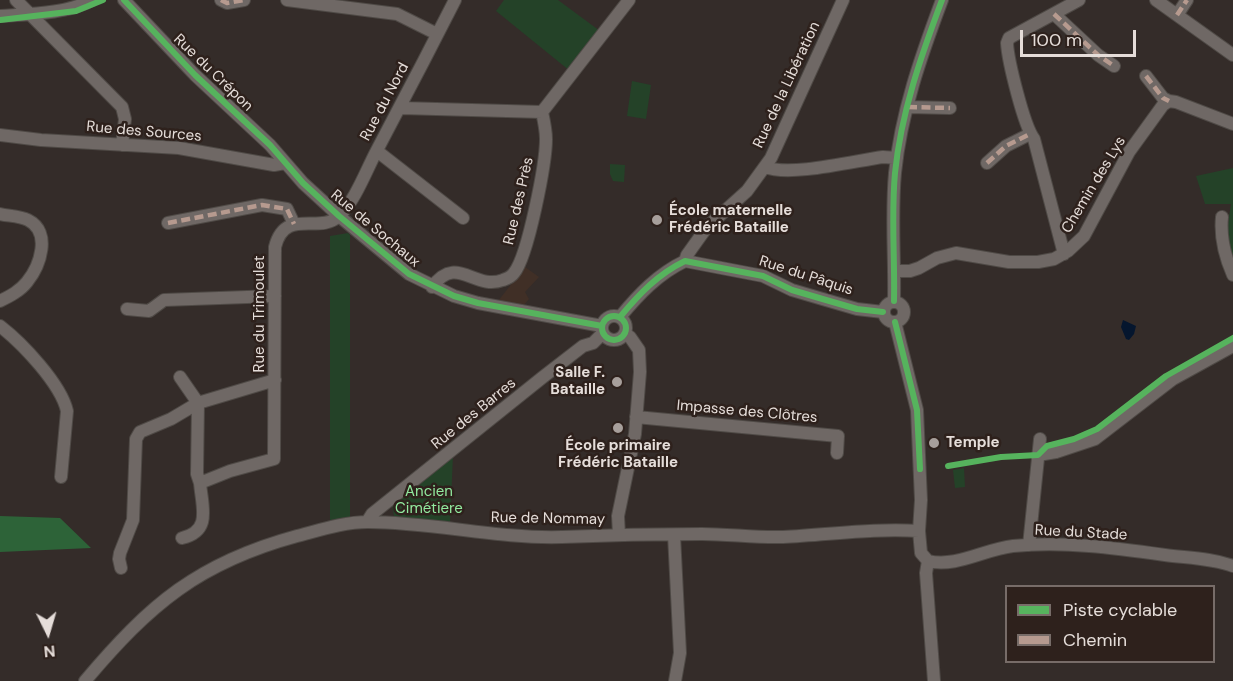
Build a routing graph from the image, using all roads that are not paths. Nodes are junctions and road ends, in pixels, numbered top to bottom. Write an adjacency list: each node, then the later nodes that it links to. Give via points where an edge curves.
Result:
1 (16, 0): 14 (street)
2 (92, 0): 14 (street)
3 (124, 0): 35 (street, Rue du Crépon)
4 (221, 0): 5 (street)
5 (244, 0)
6 (287, 0): 18 (street, via 396,14)
7 (455, 0): 18 (street, Rue du Nord)
8 (628, 0): 28 (street)
9 (843, 0): 37 (street, Rue de la Libération)
10 (942, 0): 24 (street, via 918,65)
11 (1079, 0): 15 (street)
12 (1156, 0): 16 (street)
13 (1187, 0): 16 (street)
14 (29, 14): 17 (street); 32 (street, via 122,107)
15 (1054, 14): 20 (street); 30 (street, via 1009,38 1007,43)
16 (1177, 15): 19 (street)
17 (0, 16)
18 (437, 34): 22 (street, Rue du Nord)
19 (1233, 55)
20 (1114, 66)
21 (1146, 76): 23 (street)
22 (410, 88): 25 (street, Rue du Nord); 27 (street)
23 (1168, 101): 29 (street); 44 (street, Chemin des Lys, via 1130,152 1084,236)
24 (908, 107): 26 (street); 34 (street)
25 (401, 108): 27 (street); 33 (street, Rue du Nord)
26 (950, 108)
27 (425, 109): 28 (street)
28 (542, 112): 48 (street, Rue des Près, via 546,139 543,172 525,248 515,272 492,283 451,272)
29 (1233, 124)
30 (1030, 134): 36 (street, via 1006,146); 44 (street)
31 (0, 135): 32 (street, Rue des Sources)
32 (122, 145): 35 (street, Rue des Sources, via 179,148 274,165)
33 (377, 150): 39 (street, Rue du Nord); 41 (street)
34 (897, 158): 37 (street, via 786,171); 46 (street)
35 (285, 163): 39 (street, Rue de Sochaux)
36 (987, 163)
37 (765, 167): 45 (street, Rue de la Libération, via 747,191 707,227)
38 (0, 214): 50 (street, via 26,218 35,225 43,249 27,283)
39 (339, 216): 43 (street, via 330,221); 48 (street, Rue de Sochaux, via 409,274)
40 (1222, 217): 47 (street, via 1222,238)
41 (463, 218)
42 (168, 223): 43 (street, via 262,205 286,209)
43 (294, 224): 49 (street, Rue du Trimoulet, via 277,239)
44 (1064, 254): 46 (street, Chemin des Lys, via 1024,262 956,253 910,271)
45 (685, 261): 53 (street, Rue du Pâquis, via 763,276 792,290 857,309); 54 (street, via 639,294)
46 (895, 271): 51 (street)
47 (1233, 275)
48 (432, 287): 57 (street, Rue de Sochaux, via 478,303)
49 (275, 296): 52 (street, via 164,300 149,311); 61 (street, Rue du Trimoulet)
50 (0, 301)
51 (894, 301): 53 (street); 55 (street, via 904,308 901,320)
52 (127, 309)
53 (883, 312): 55 (street, via 885,318)
54 (620, 317): 57 (street, via 607,318); 58 (street, via 625,322)
55 (895, 322): 70 (street, via 917,410)
56 (0, 326): 67 (street, via 36,361 65,401)
57 (602, 330): 58 (street, via 608,339 616,340); 69 (street, Rue des Barres, via 593,343 583,346 543,377)
58 (625, 334): 63 (street, via 639,350)
59 (1233, 346): 66 (street, via 1173,380 1095,439)
60 (180, 377): 62 (street)
61 (275, 380): 62 (street); 68 (street, Rue du Trimoulet, via 274,459)
62 (198, 404): 68 (street); 77 (street, via 140,432 136,439 133,520 120,553)
63 (636, 417): 65 (street, Impasse des Clôtres, via 838,436); 71 (street, via 618,516)
64 (1040, 439): 66 (street)
65 (837, 453)
66 (1038, 455): 74 (street)
67 (61, 477)
68 (200, 483): 73 (street, via 203,522 194,535)
69 (367, 522): 71 (street, Rue de Nommay, via 530,537); 78 (street, Rue de Nommay, via 339,525 274,543 207,571 152,609)
70 (919, 531): 72 (street, Rue de Nommay, via 868,530 782,537); 75 (street, via 921,553)
71 (619, 534): 72 (street, Rue de Nommay)
72 (674, 535): 79 (street, via 680,653)
73 (182, 538)
74 (1029, 545): 75 (street, Rue du Stade, via 954,561); 76 (street, Rue du Stade, via 1109,548)
75 (928, 561): 80 (street)
76 (1233, 566)
77 (121, 568)
78 (85, 681)
79 (675, 681)
80 (934, 681)

